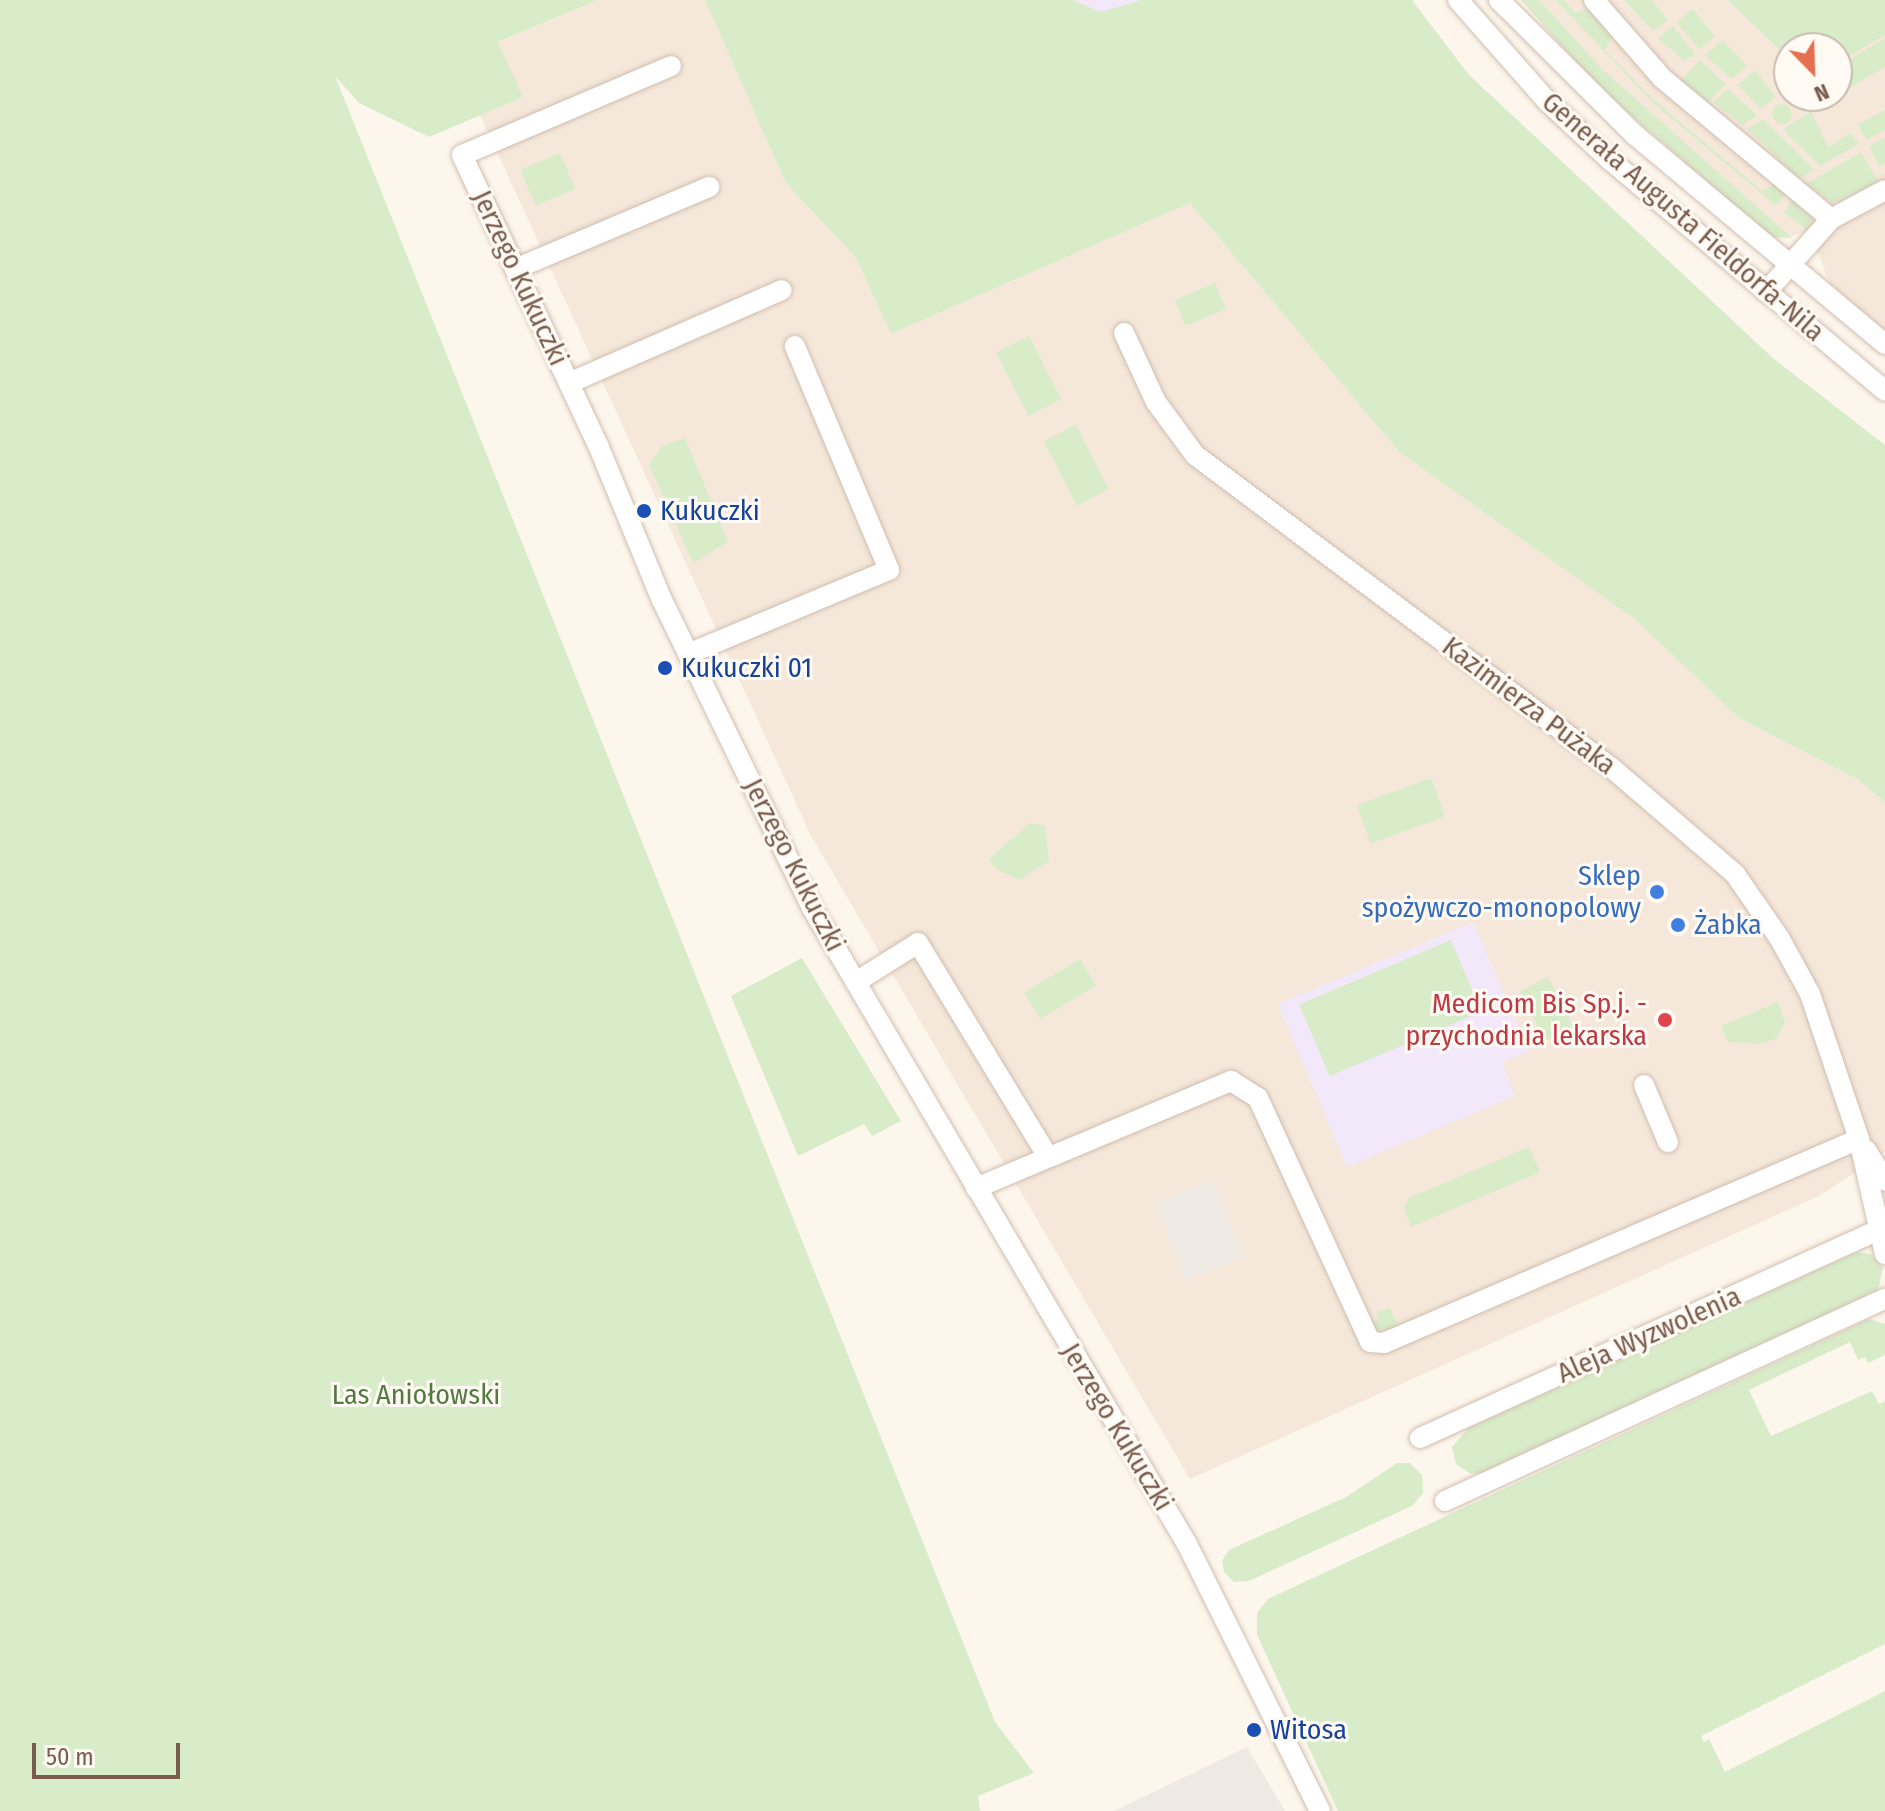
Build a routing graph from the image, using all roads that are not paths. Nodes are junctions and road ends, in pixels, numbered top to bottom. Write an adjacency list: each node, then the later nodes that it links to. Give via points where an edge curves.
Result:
1 (1458, 0): 11 (street, Generała Augusta Fieldorfa-Nila, via 1548,102)
2 (1499, 0): 8 (street, Generała Augusta Fieldorfa-Nila, via 1635,135)
3 (1594, 0): 7 (street, via 1662,78)
4 (671, 66): 9 (street, Jerzego Kukuczki, via 462,155)
5 (709, 187): 9 (street)
6 (1885, 190): 7 (street)
7 (1831, 219): 8 (street)
8 (1789, 265): 11 (street); 13 (street, Generała Augusta Fieldorfa-Nila)
9 (515, 269): 15 (street, Jerzego Kukuczki)
10 (782, 290): 15 (street)
11 (1766, 292): 16 (street, Generała Augusta Fieldorfa-Nila)
12 (1124, 333): 20 (street, Kazimierza Pużaka, via 1156,402 1195,455 1613,769 1735,874 1810,994)
13 (1885, 344)
14 (795, 346): 17 (street, via 889,570)
15 (569, 383): 17 (street, Jerzego Kukuczki)
16 (1885, 391)
17 (688, 654): 18 (street, Jerzego Kukuczki, via 812,908)
18 (856, 982): 22 (street, via 918,943); 24 (street, Jerzego Kukuczki)
19 (1644, 1085): 21 (street)
20 (1859, 1139): 22 (street, via 1384,1343 1370,1342 1258,1098 1231,1081); 23 (street, Kazimierza Pużaka); 25 (street, Kazimierza Pużaka)
21 (1668, 1142)
22 (1048, 1157): 24 (street)
23 (1885, 1180)
24 (976, 1188): 30 (street, Jerzego Kukuczki, via 1187,1544)
25 (1881, 1229): 26 (street); 28 (street, Aleja Wyzwolenia)
26 (1885, 1254)
27 (1885, 1299): 29 (street)
28 (1420, 1438)
29 (1445, 1501)
30 (1320, 1811)

